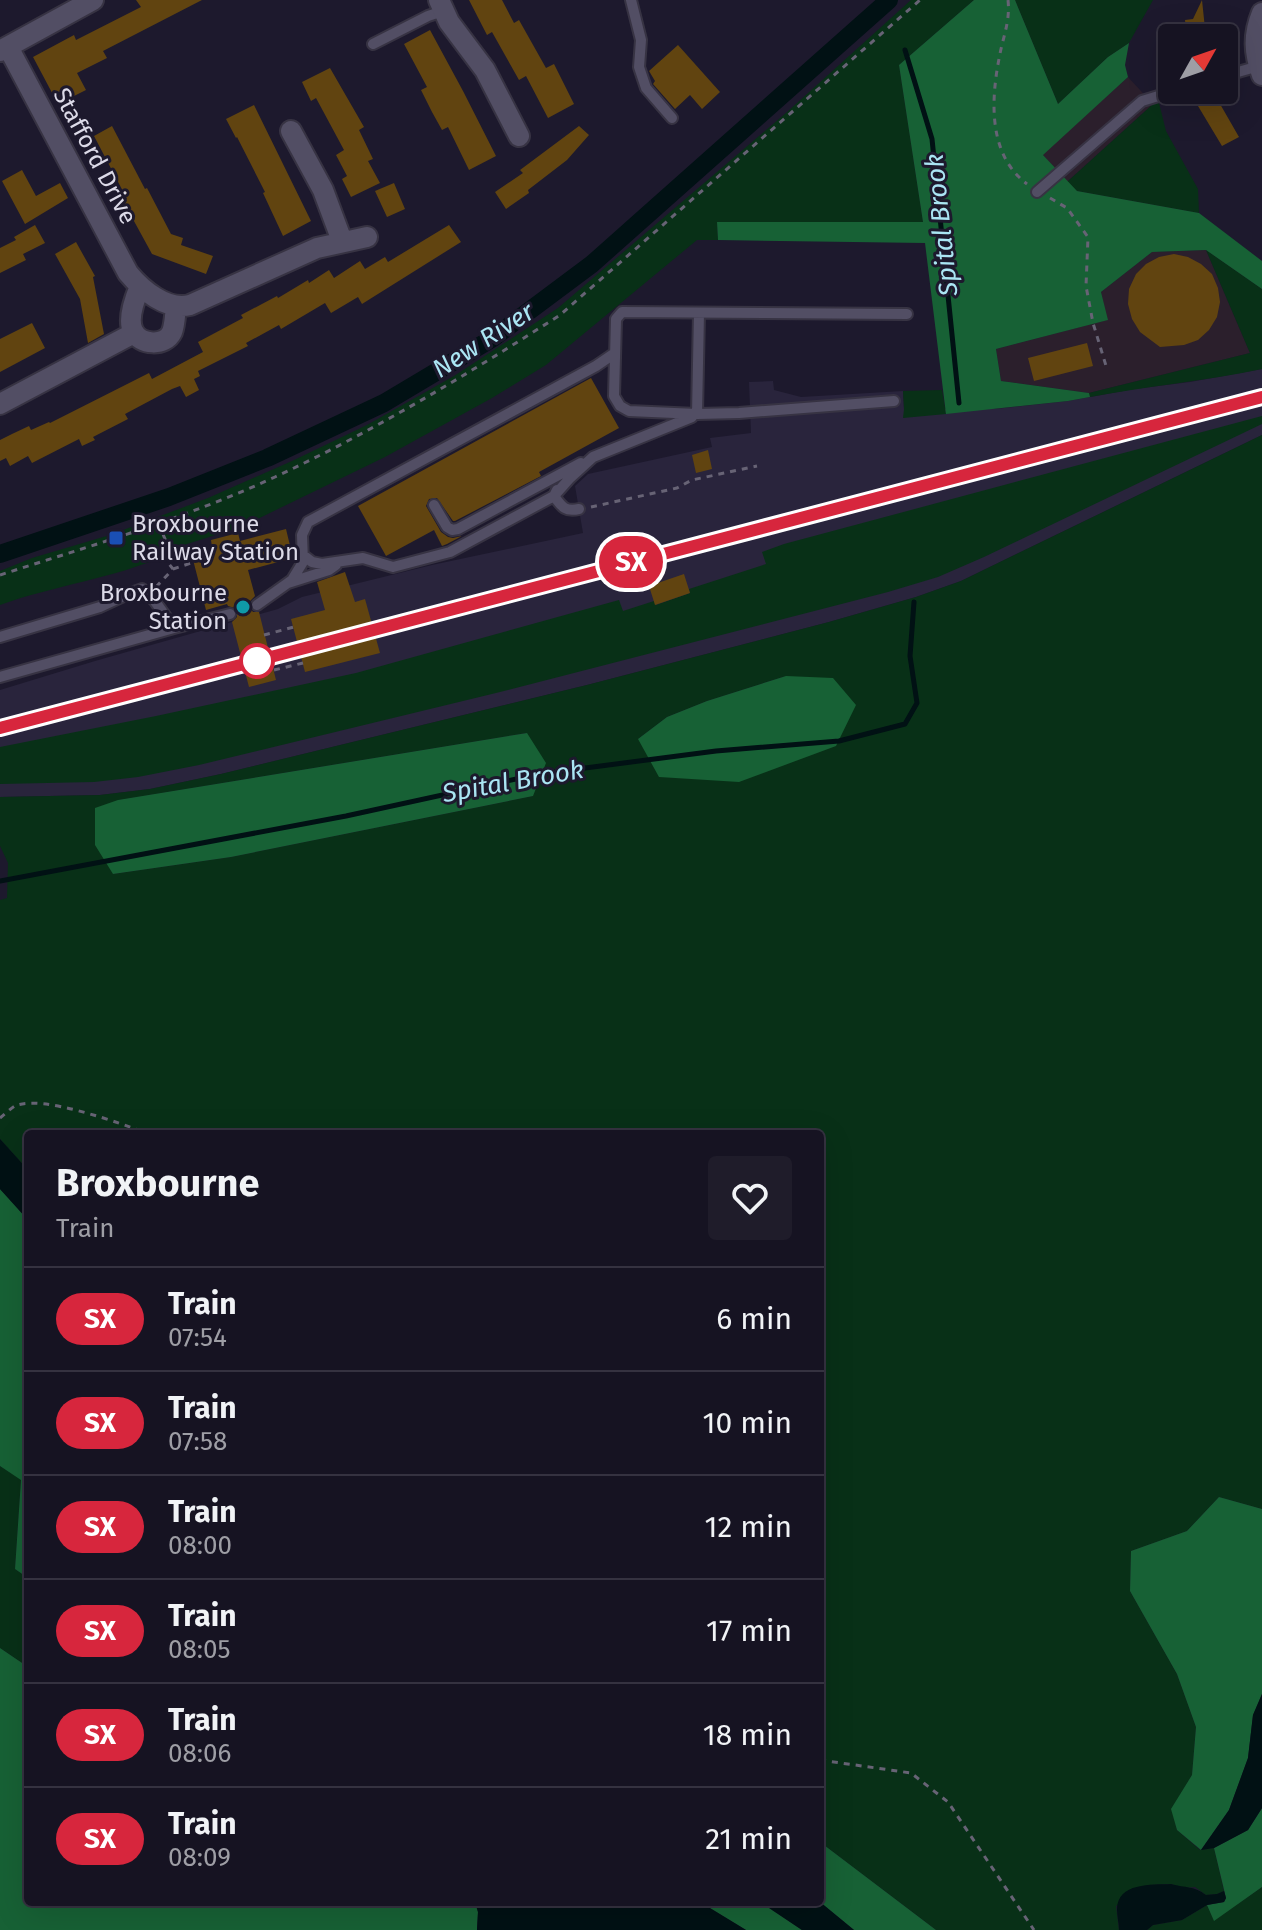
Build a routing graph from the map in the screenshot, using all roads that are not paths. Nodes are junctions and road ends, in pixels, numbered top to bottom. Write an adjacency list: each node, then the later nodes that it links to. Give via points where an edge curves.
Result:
1 (93, 0): 6 (street)
2 (631, 0): 10 (lane, via 646,88)
3 (441, 5): 5 (lane); 12 (street, via 485,70)
4 (1262, 13): 7 (street, via 1255,44)
5 (373, 44)
6 (4, 49): 16 (street, Stafford Drive)
7 (1260, 70): 8 (lane)
8 (1238, 74)
9 (1158, 96): 13 (lane, via 1142,101)
10 (672, 118)
11 (291, 131): 15 (street, via 323,190)
12 (519, 136)
13 (1037, 192)
14 (367, 237): 15 (street)
15 (342, 241): 17 (street, via 190,305)
16 (140, 286): 17 (street, Stafford Drive); 20 (street, via 131,317)
17 (176, 306): 20 (street, via 168,337 152,342)
18 (699, 313): 19 (lane); 21 (lane, via 622,312 616,319); 24 (lane)
19 (907, 314)
20 (134, 333): 23 (street)
21 (615, 353): 24 (lane, via 614,396 620,406 629,411); 30 (lane, via 308,522)
22 (894, 401): 24 (lane)
23 (0, 404)
24 (697, 414): 25 (lane)
25 (593, 457): 26 (lane); 27 (lane)
26 (544, 482): 27 (lane, via 555,484); 28 (lane, via 452,530)
27 (554, 496): 29 (lane, via 563,509); 31 (lane, via 450,552 393,567 363,558)
28 (434, 505)
29 (579, 509)
30 (303, 555): 31 (lane, via 322,564); 32 (lane)
31 (341, 561): 32 (lane)
32 (287, 584): 33 (lane)
33 (257, 605)
34 (230, 614): 35 (lane)
35 (174, 628): 36 (lane, via 142,589); 37 (lane)
36 (0, 637)
37 (0, 677)

